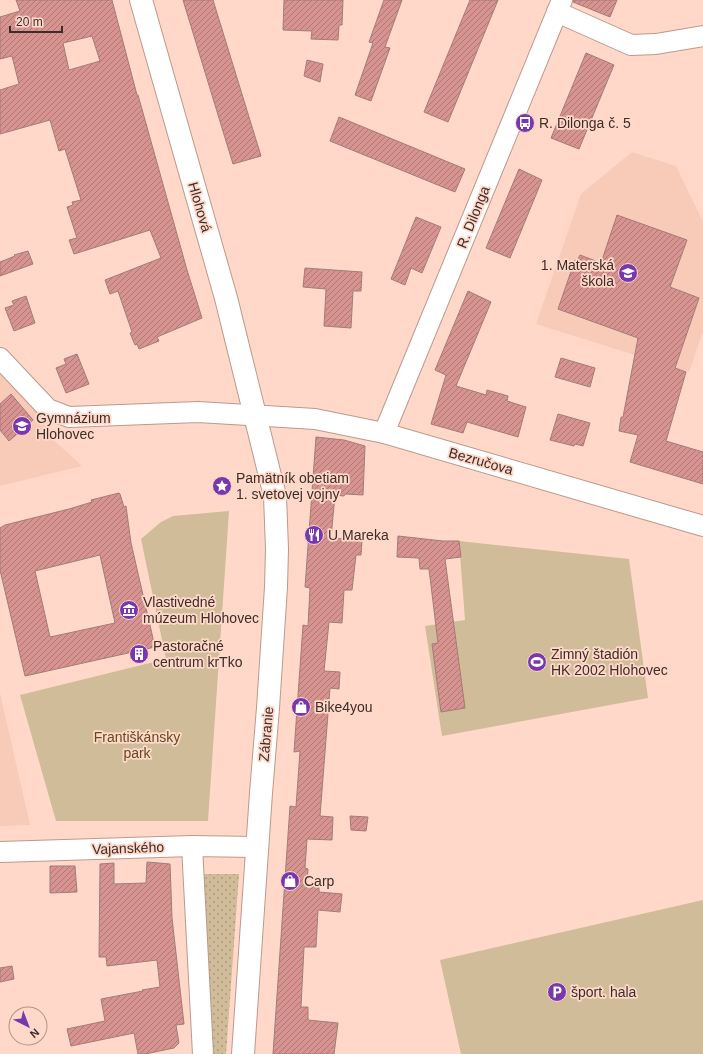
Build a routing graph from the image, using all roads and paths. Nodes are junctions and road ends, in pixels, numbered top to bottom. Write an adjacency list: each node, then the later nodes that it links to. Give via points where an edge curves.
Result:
1 (141, 0): 5 (main road, Hlohová, via 226,298)
2 (560, 6): 3 (street, via 631,45 656,44); 6 (street, R. Dilonga)
3 (703, 36)
4 (0, 358): 5 (street, Bezručova, via 48,409 69,417 198,412)
5 (255, 416): 6 (street, Bezručova, via 315,419); 9 (main road, Zábranie, via 275,496 277,549)
6 (384, 433): 7 (street, Bezručova)
7 (703, 526)
8 (192, 846): 9 (street, Vajanského); 10 (street, Vajanského); 11 (street)
9 (257, 847): 12 (main road, Zábranie)
10 (0, 852)
11 (203, 1054)
12 (242, 1054)

